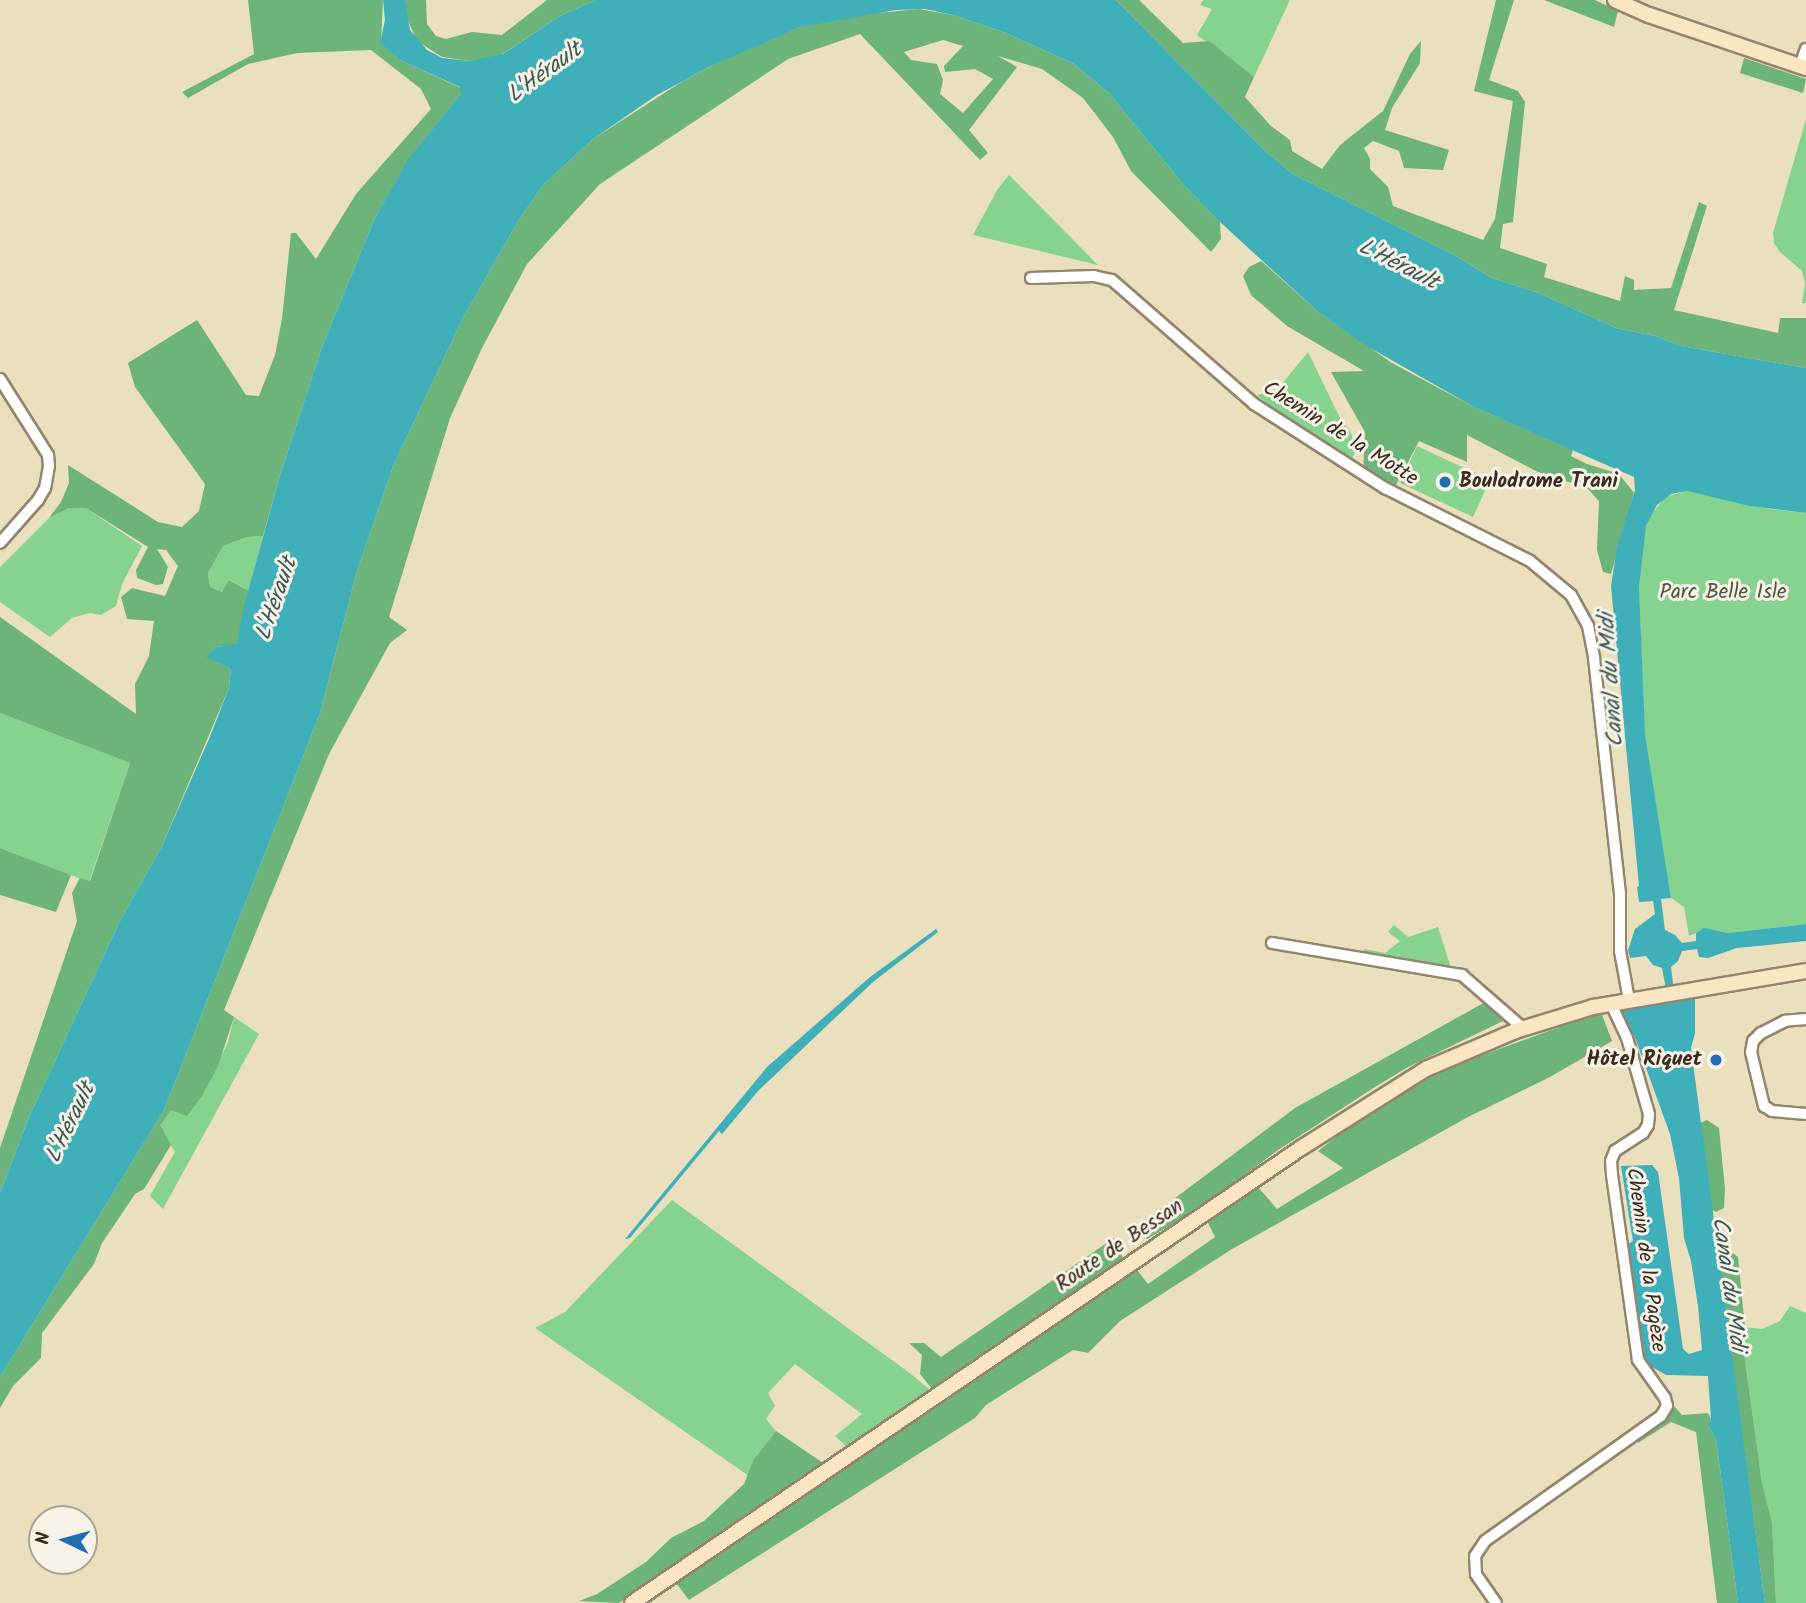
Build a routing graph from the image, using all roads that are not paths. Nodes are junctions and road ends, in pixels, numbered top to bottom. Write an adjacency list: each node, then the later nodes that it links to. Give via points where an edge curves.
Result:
1 (1615, 0): 3 (main road)
2 (1806, 49): 3 (street)
3 (1803, 67)
4 (1031, 278): 9 (street, Chemin de la Motte, via 1094,276 1112,280 1254,404 1385,488 1530,561 1571,595 1583,614 1592,648 1620,893 1620,951)
5 (0, 379): 6 (street, via 48,455 49,466 38,499)
6 (0, 542)
7 (1272, 943): 12 (street, via 1462,975)
8 (1806, 971): 9 (main road, Route de Bessan)
9 (1629, 1000): 10 (main road, Route de Bessan)
10 (1611, 1003): 12 (main road, Route de Bessan); 15 (street, Chemin de la Pagèze, via 1627,1038 1649,1114 1643,1133 1615,1151 1612,1175 1638,1360 1667,1406 1661,1416 1485,1541 1475,1556 1476,1574)
11 (1806, 1019): 13 (street, via 1785,1021 1761,1033 1751,1052 1764,1106)
12 (1519, 1030): 14 (main road, Route de Bessan, via 1414,1075 1319,1136)
13 (1806, 1114)
14 (632, 1603)
15 (1496, 1603)

